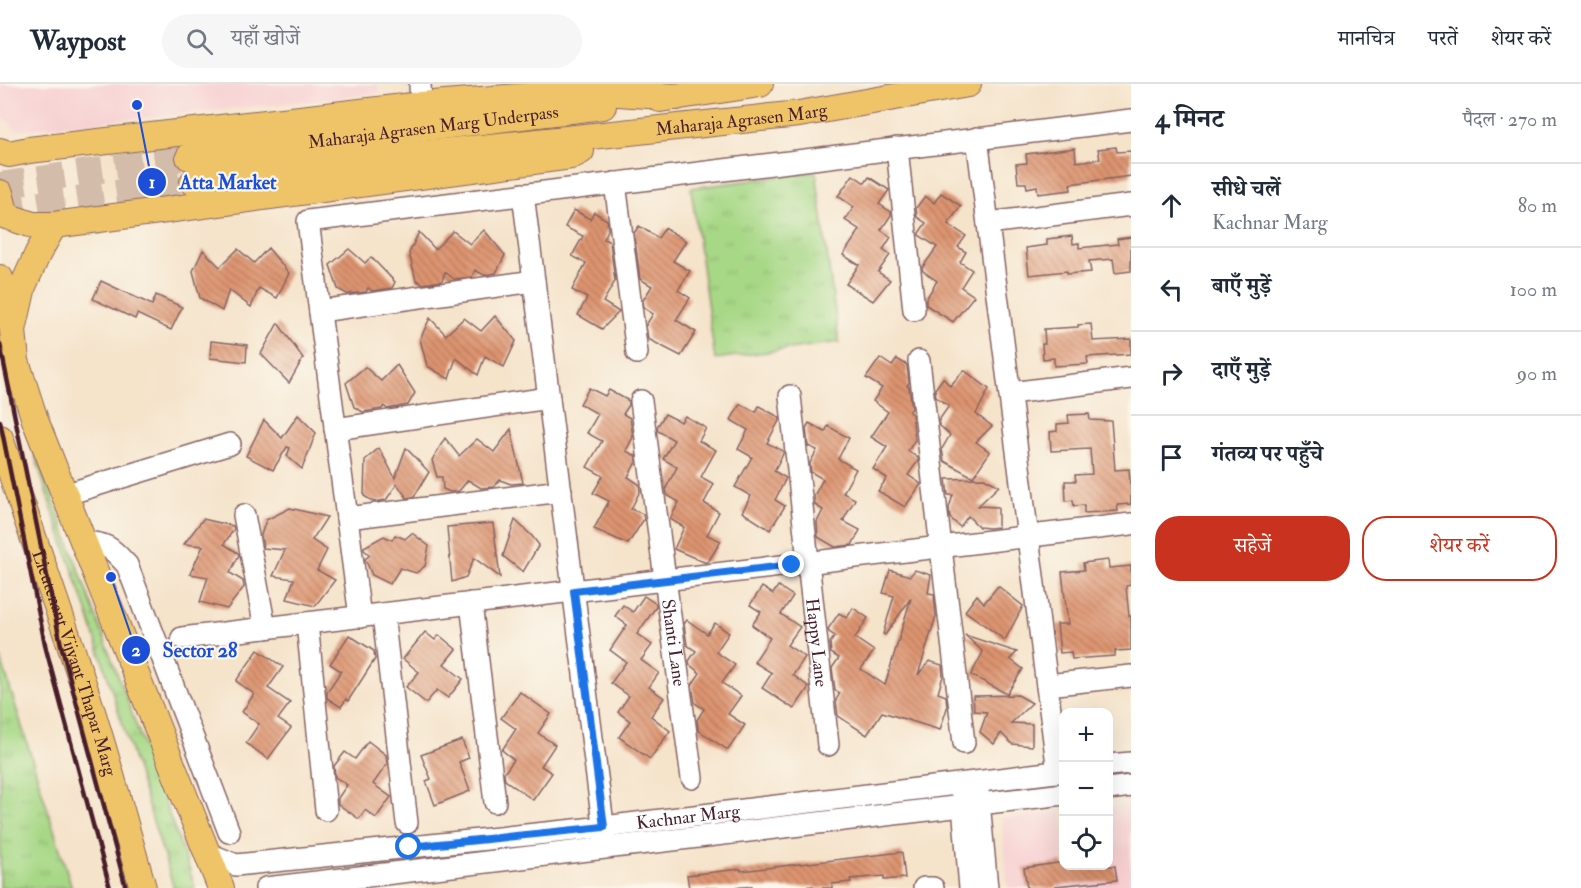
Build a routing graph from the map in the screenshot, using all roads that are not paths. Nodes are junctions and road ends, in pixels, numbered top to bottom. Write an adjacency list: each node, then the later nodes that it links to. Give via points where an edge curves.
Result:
1 (759, 84): 3 (main road, Maharaja Agrasen Marg)
2 (968, 84): 6 (main road, Maharaja Agrasen Marg, via 799,114)
3 (690, 92): 4 (main road); 10 (main road, Maharaja Agrasen Marg Underpass)
4 (420, 94): 9 (main road, via 29,150)
5 (1131, 120): 7 (street)
6 (619, 133): 11 (main road, Maharaja Agrasen Marg Underpass); 17 (main road, via 571,156)
7 (977, 138): 8 (street); 16 (street)
8 (897, 148): 12 (street); 20 (street)
9 (3, 157)
10 (189, 157)
11 (193, 182)
12 (615, 183): 14 (street); 23 (street)
13 (0, 193): 17 (main road, via 6,216 33,225)
14 (523, 194): 19 (street); 21 (street, via 308,221)
15 (1131, 205): 16 (street)
16 (988, 223): 26 (street)
17 (54, 225): 22 (main road, via 23,286)
18 (0, 278): 22 (main road)
19 (534, 281): 21 (street); 28 (street)
20 (914, 310)
21 (320, 311): 30 (street)
22 (13, 330): 35 (main road, via 16,361)
23 (637, 353)
24 (919, 361): 42 (street)
25 (1131, 378): 26 (street)
26 (1010, 393): 40 (street)
27 (790, 396): 43 (street, Happy Lane)
28 (549, 398): 30 (street); 34 (street)
29 (641, 401): 44 (street, Shanti Lane)
30 (335, 429): 38 (street)
31 (0, 438): 36 (main road, Lieutenant Vijyant Thapar Marg)
32 (230, 444): 35 (street)
33 (0, 454): 36 (main road)
34 (561, 491): 38 (street); 45 (street)
35 (64, 495): 41 (main road)
36 (20, 502): 73 (main road, Lieutenant Vijyant Thapar Marg, via 89,701)
37 (244, 515): 50 (street)
38 (347, 518): 48 (street)
39 (1131, 524): 40 (street)
40 (1028, 536): 42 (street); 53 (street)
41 (83, 542): 69 (street, via 111,547 127,565); 71 (main road)
42 (942, 547): 43 (street); 54 (street)
43 (808, 563): 44 (street); 55 (street, Happy Lane)
44 (665, 580): 45 (street); 60 (street, Shanti Lane)
45 (574, 591): 46 (street); 70 (street)
46 (471, 603): 47 (street); 65 (street)
47 (382, 614): 48 (street); 68 (street)
48 (360, 617): 49 (street)
49 (307, 623): 50 (street); 67 (street)
50 (265, 628): 51 (street)
51 (182, 638)
52 (1131, 676): 53 (street)
53 (1047, 685): 56 (street)
54 (964, 743)
55 (828, 745)
56 (1060, 762)
57 (1131, 763): 58 (street)
58 (1113, 765)
59 (1059, 771): 61 (street, Kachnar Marg)
60 (692, 778)
61 (969, 783): 66 (street); 70 (street, Kachnar Marg)
62 (1131, 786): 63 (street)
63 (1113, 788)
64 (1059, 795): 66 (street, Kachnar Marg)
65 (495, 802)
66 (971, 805): 70 (street, Kachnar Marg); 78 (street); 79 (street)
67 (326, 810)
68 (407, 823)
69 (229, 832)
70 (605, 838): 71 (street, Kachnar Marg, via 236,865); 72 (street, Kachnar Marg)
71 (207, 853): 74 (main road)
72 (365, 882): 75 (street, Kachnar Marg)
73 (143, 888)
74 (221, 888)
75 (266, 888)
76 (924, 888): 77 (street)
77 (933, 888)
78 (970, 888)
79 (987, 888)

